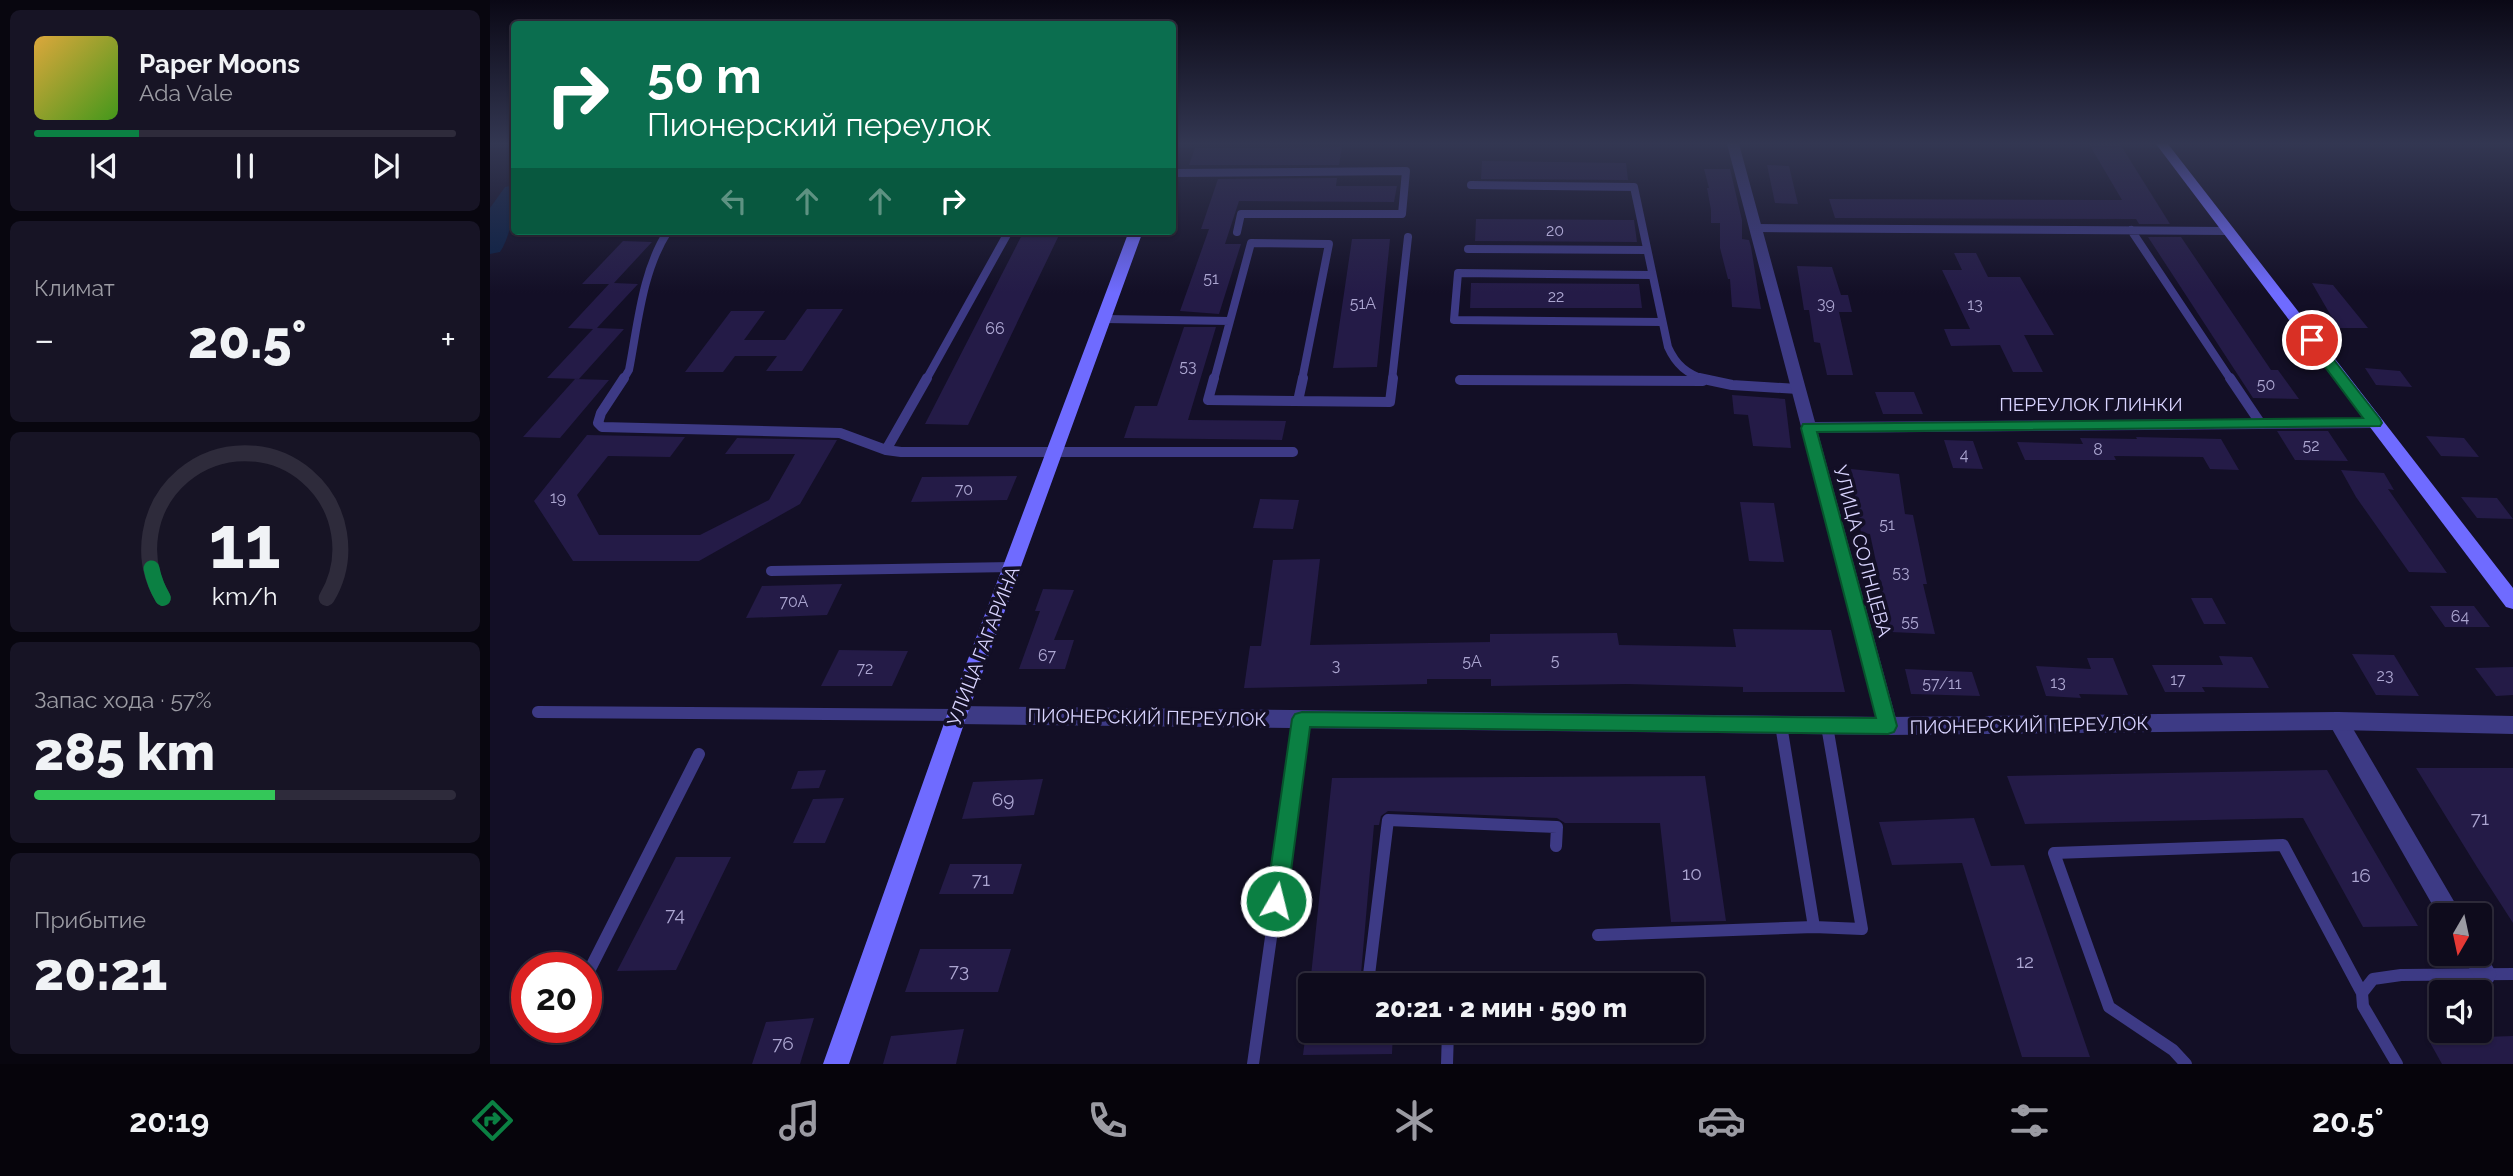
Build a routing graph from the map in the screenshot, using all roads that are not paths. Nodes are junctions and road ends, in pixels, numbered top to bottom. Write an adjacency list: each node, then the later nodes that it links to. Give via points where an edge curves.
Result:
1 (1404, 194): 8 (lane, via 1402,214 1241,214)
2 (1635, 194): 14 (lane)
3 (1747, 194): 5 (street, УЛИЦА СОЛНЦЕВА)
4 (2200, 194): 7 (main road)
5 (1756, 228): 6 (lane); 21 (street, УЛИЦА СОЛНЦЕВА)
6 (2131, 230): 7 (lane); 24 (lane)
7 (2228, 231): 23 (main road)
8 (1237, 232)
9 (665, 235): 26 (lane, via 644,291 629,370 601,413 598,423 602,427 840,433)
10 (1007, 235): 26 (lane)
11 (1135, 235): 16 (main road, УЛИЦА ГАГАРИНА)
12 (1408, 237): 22 (lane, via 1390,402)
13 (1468, 249): 14 (lane)
14 (1646, 250): 15 (lane)
15 (1652, 275): 18 (lane); 18 (lane, via 1458,273 1454,320)
16 (1105, 319): 17 (lane); 27 (main road, УЛИЦА ГАГАРИНА)
17 (1230, 321): 22 (lane, via 1208,400); 22 (lane, via 1251,243 1329,244)
18 (1662, 322): 20 (lane, via 1675,362)
19 (1460, 380): 20 (lane)
20 (1714, 381): 21 (lane)
21 (1798, 389): 25 (street, УЛИЦА СОЛНЦЕВА)
22 (1298, 401)
23 (2375, 423): 24 (street, ПЕРЕУЛОК ГЛИНКИ); 31 (main road)
24 (2261, 424): 25 (street, ПЕРЕУЛОК ГЛИНКИ)
25 (1808, 428): 38 (street, УЛИЦА СОЛНЦЕВА)
26 (886, 450): 27 (lane)
27 (1057, 451): 28 (lane); 29 (main road, УЛИЦА ГАГАРИНА)
28 (1293, 452)
29 (1012, 568): 30 (lane); 33 (main road, УЛИЦА ГАГАРИНА)
30 (771, 571)
31 (2513, 602)
32 (538, 712): 33 (lane)
33 (957, 715): 34 (street, ПИОНЕРСКИЙ ПЕРЕУЛОК); 52 (main road, УЛИЦА ГАГАРИНА)
34 (1302, 719): 36 (street, ПИОНЕРСКИЙ ПЕРЕУЛОК); 53 (lane)
35 (2338, 721): 38 (street, ПИОНЕРСКИЙ ПЕРЕУЛОК); 39 (street, ПИОНЕРСКИЙ ПЕРЕУЛОК); 42 (street)
36 (1781, 725): 37 (street, ПИОНЕРСКИЙ ПЕРЕУЛОК); 43 (lane)
37 (1827, 726): 38 (street, ПИОНЕРСКИЙ ПЕРЕУЛОК); 43 (lane, via 1862,929)
38 (1888, 726)
39 (2513, 726)
40 (699, 754): 45 (lane)
41 (1556, 846): 47 (lane, via 1557,827 1388,820)
42 (2444, 903)
43 (1814, 927): 44 (lane)
44 (1598, 935)
45 (599, 952)
46 (2480, 966): 48 (street)
47 (1369, 973)
48 (2485, 974): 49 (lane); 50 (lane, via 2373,979)
49 (2513, 974)
50 (2362, 993): 55 (lane, via 2283,845 2054,853 2109,1007 2173,1050); 56 (lane, via 2363,1006)
51 (1448, 1043): 54 (lane)
52 (836, 1064)
53 (1254, 1064)
54 (1447, 1064)
55 (2186, 1064)
56 (2397, 1064)

